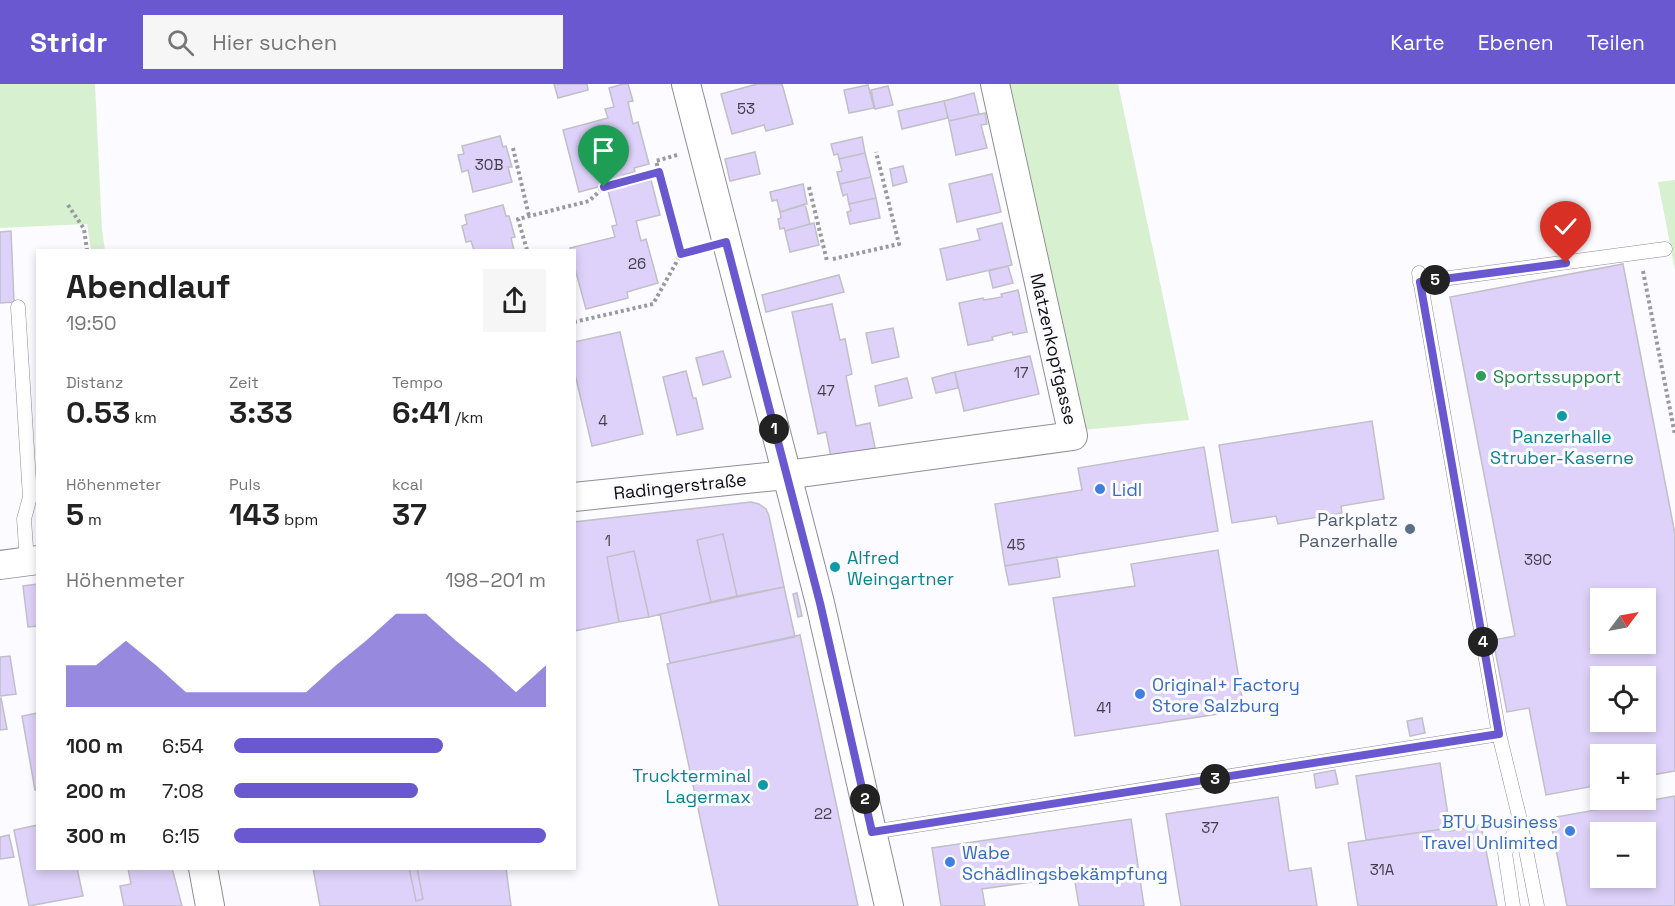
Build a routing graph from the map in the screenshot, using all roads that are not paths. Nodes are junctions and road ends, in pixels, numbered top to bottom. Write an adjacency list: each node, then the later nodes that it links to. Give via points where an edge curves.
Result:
1 (686, 84): 5 (street)
2 (995, 84): 5 (street, Matzenkopfgasse, via 1073,436)
3 (1665, 249): 8 (lane, via 1420,278)
4 (18, 307): 7 (lane, via 30,497 24,519)
5 (786, 475): 6 (street, Radingerstraße); 10 (street, via 833,654)
6 (576, 497)
7 (22, 562)
8 (1499, 734): 9 (lane); 10 (lane)
9 (1520, 820): 14 (lane, via 1505,853); 15 (lane)
10 (872, 832): 13 (street)
11 (203, 870): 12 (street)
12 (210, 906)
13 (890, 906)
14 (1513, 906)
15 (1537, 906)

